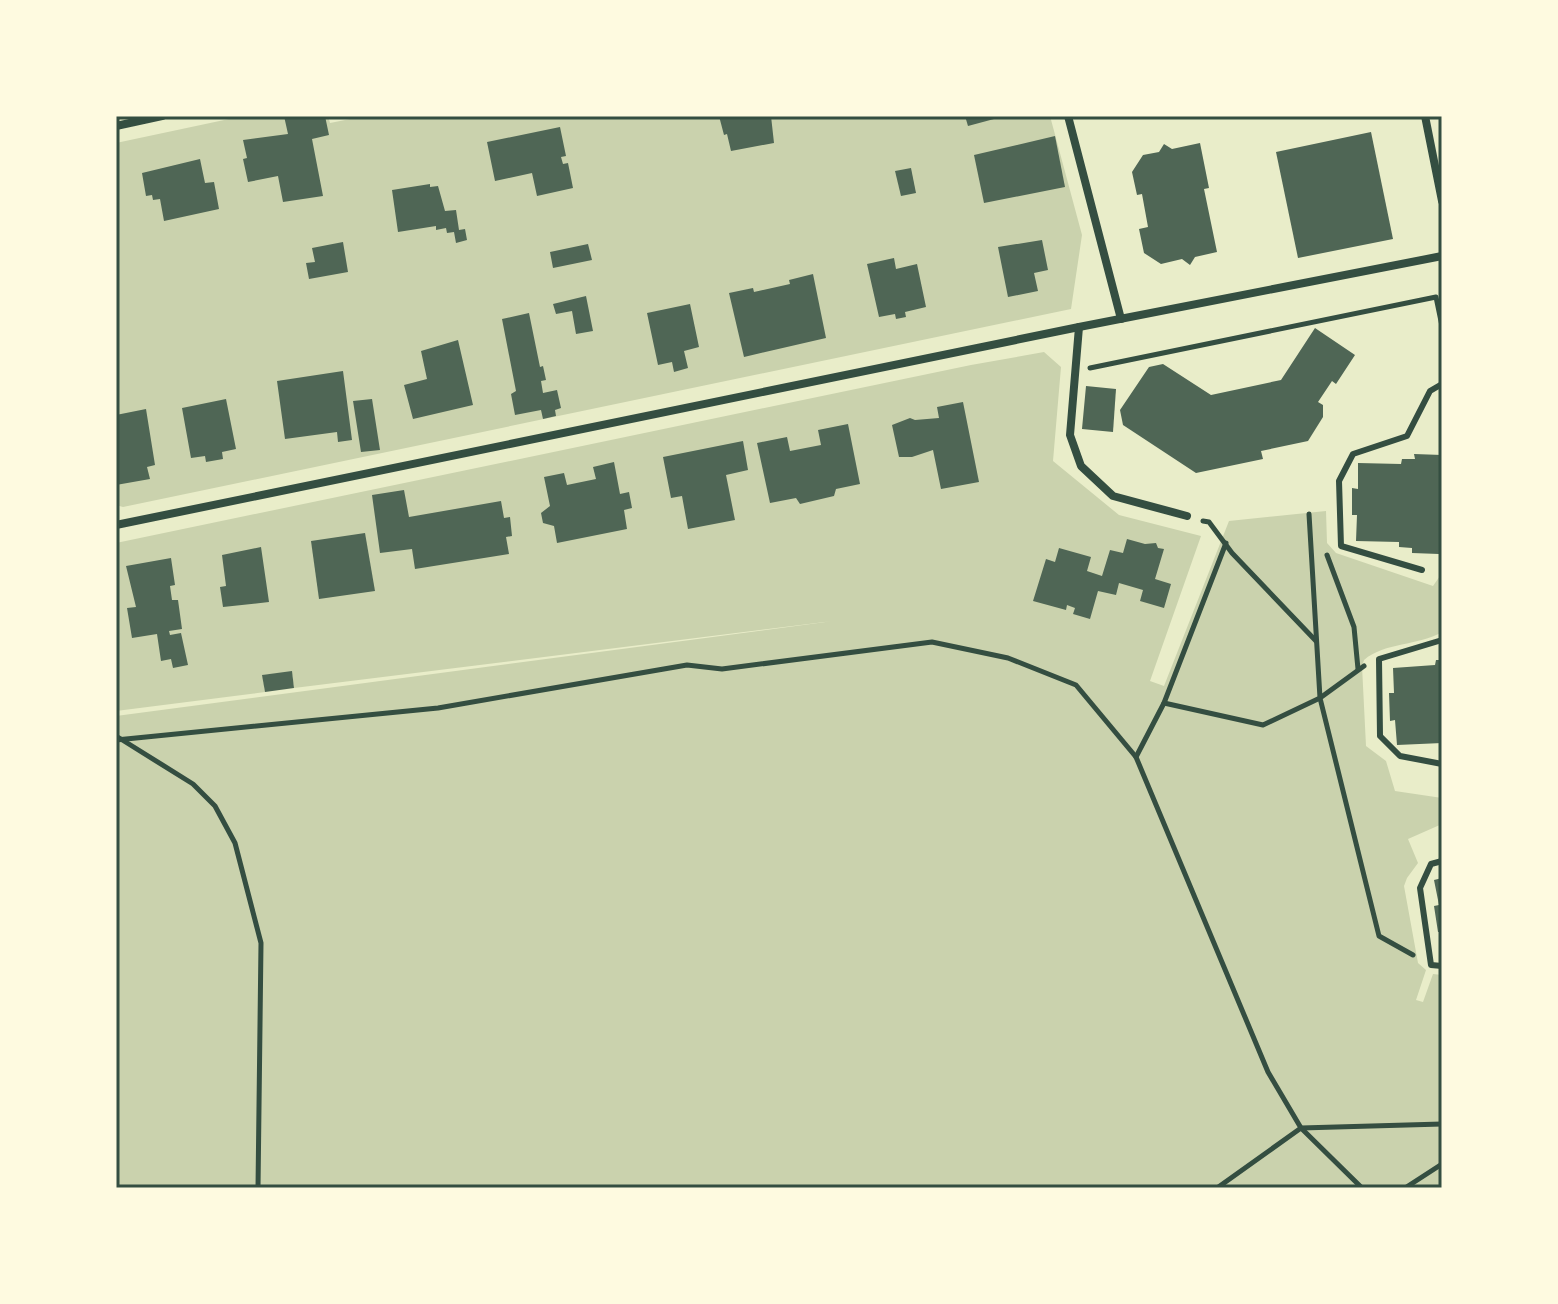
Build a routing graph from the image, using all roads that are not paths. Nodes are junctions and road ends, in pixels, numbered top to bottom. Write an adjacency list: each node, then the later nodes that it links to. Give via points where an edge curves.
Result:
1 (162, 116): 6 (street)
2 (1068, 116): 9 (street)
3 (1286, 116): 4 (lane)
4 (1295, 116)
5 (1425, 116): 7 (street)
6 (116, 126)
7 (1442, 201)
8 (1442, 256): 9 (street)
9 (1121, 319): 10 (street)
10 (1079, 327): 12 (street, via 1070,435 1081,466 1113,496); 13 (street)
11 (1442, 384): 14 (lane, via 1430,391 1407,436 1353,454 1339,481 1341,546)
12 (1187, 516)
13 (116, 525)
14 (1422, 570)
15 (1442, 640): 16 (lane, via 1379,659 1380,736 1400,756)
16 (1442, 764)
17 (1442, 861): 18 (lane, via 1431,864 1420,888 1431,965)
18 (1442, 966)

